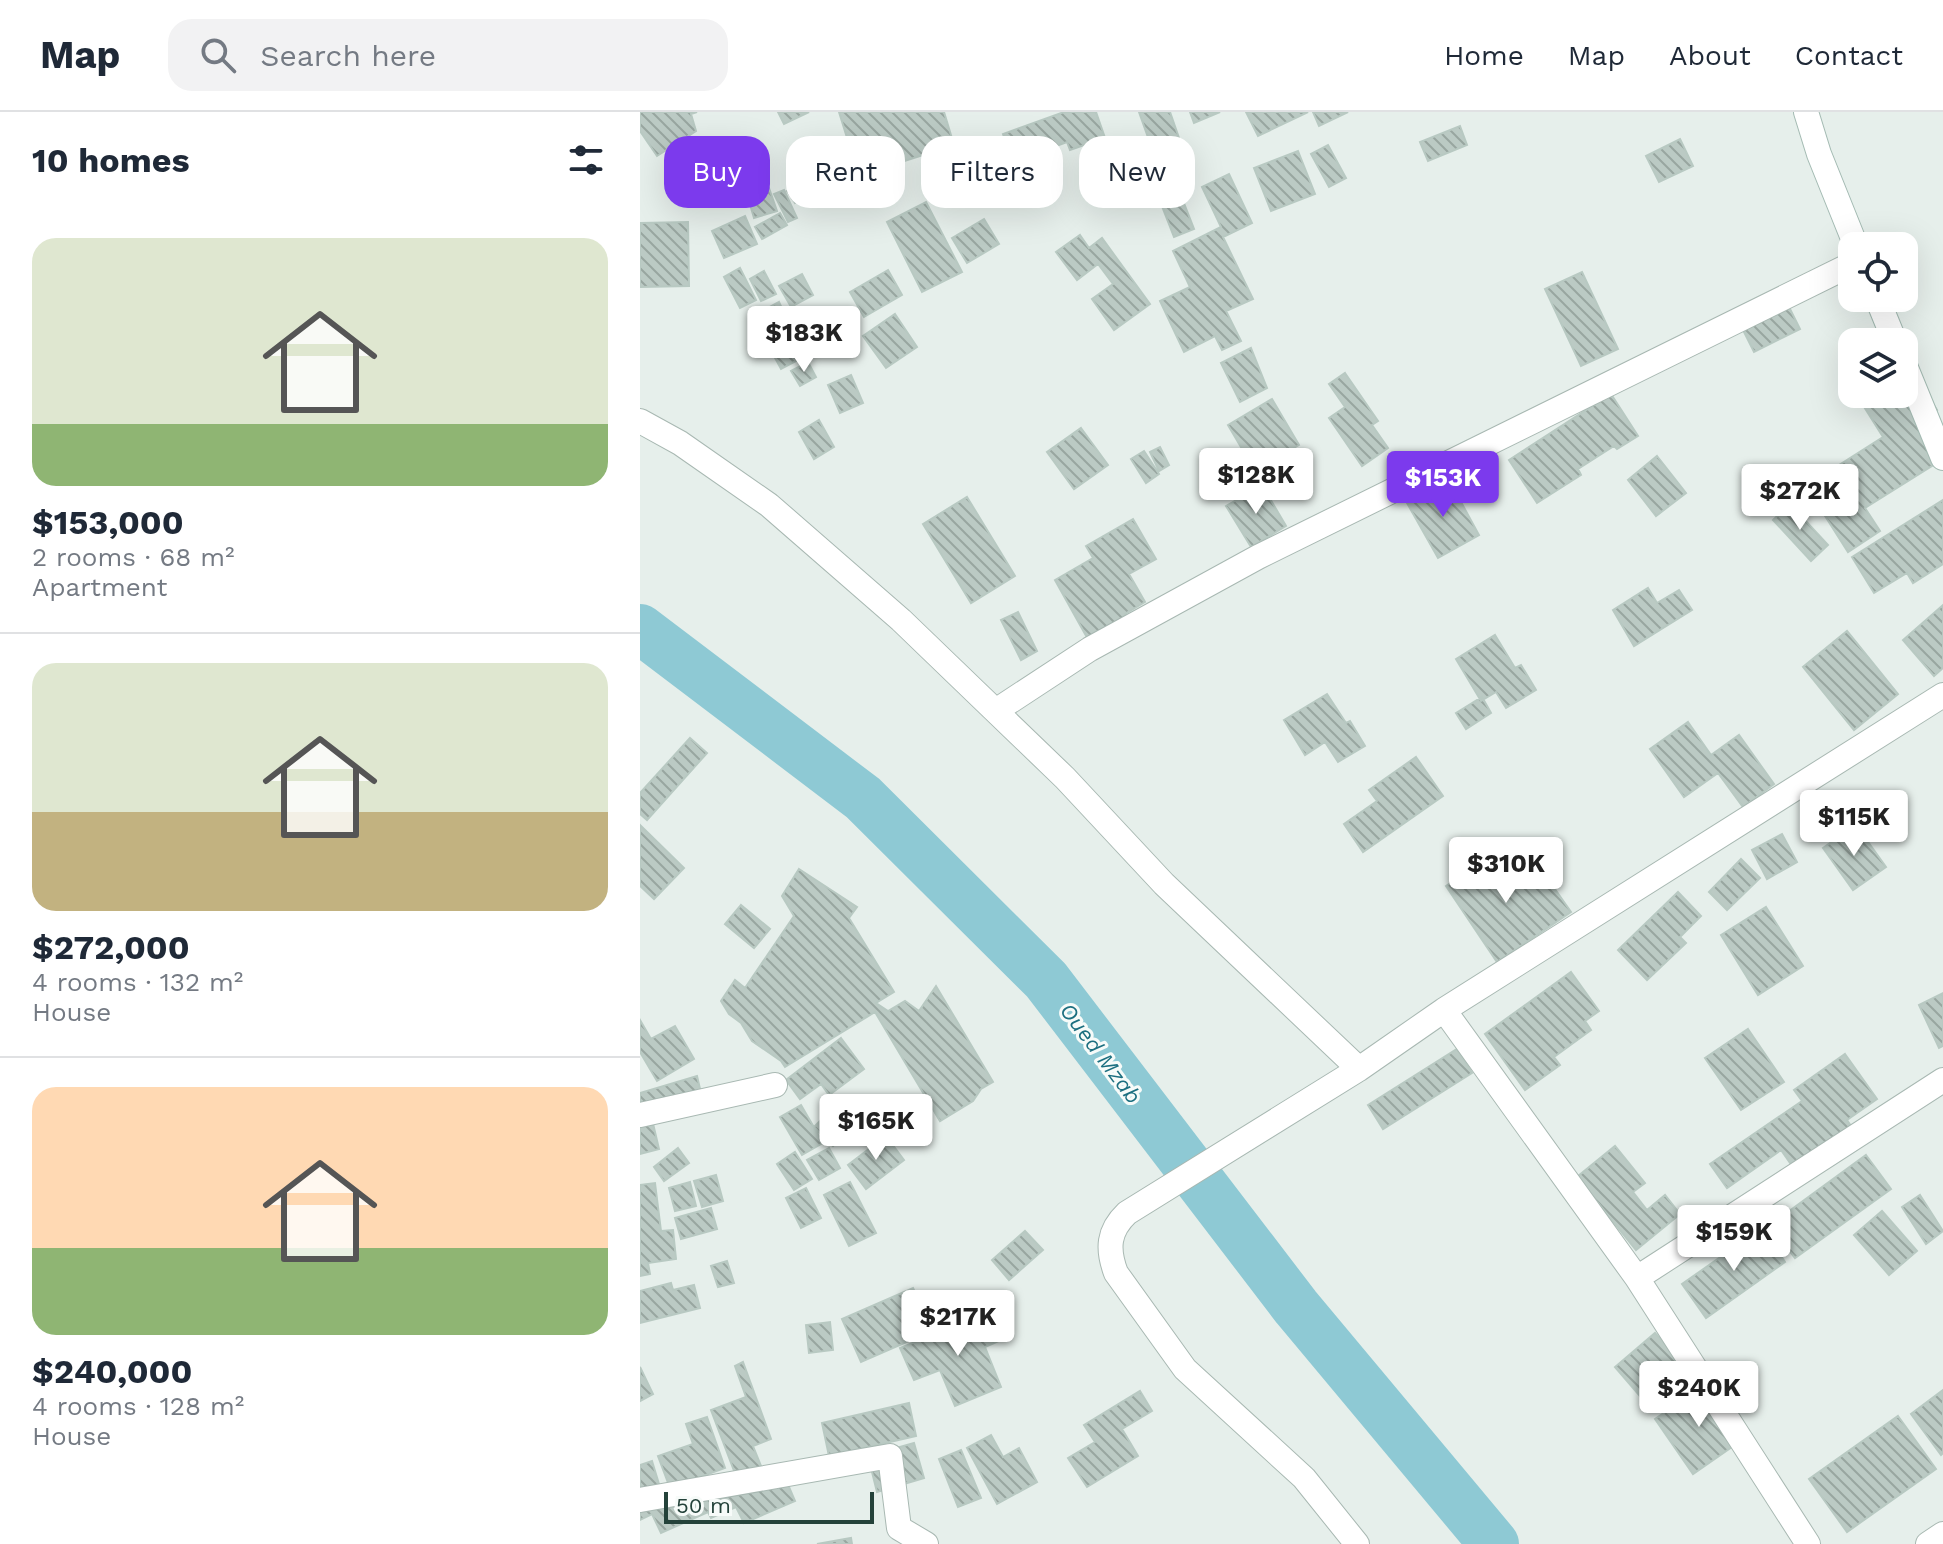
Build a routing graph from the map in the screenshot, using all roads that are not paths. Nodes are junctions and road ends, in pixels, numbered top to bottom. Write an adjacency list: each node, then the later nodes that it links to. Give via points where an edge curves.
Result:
1 (1806, 112): 2 (street)
2 (1850, 232)
3 (1838, 271): 8 (street, via 1258,557 1090,649)
4 (1918, 397): 6 (street)
5 (640, 421): 8 (street, via 769,505)
6 (1943, 458)
7 (1943, 695): 9 (street)
8 (997, 710): 10 (street, via 1164,884)
9 (1444, 1010): 10 (street); 14 (street)
10 (1359, 1069): 18 (street, via 1127,1213 1115,1224 1110,1239 1116,1273 1185,1369 1304,1478)
11 (1943, 1080): 14 (street)
12 (775, 1085): 13 (street)
13 (640, 1115)
14 (1637, 1278): 19 (street)
15 (640, 1500): 17 (street, via 890,1456 899,1528)
16 (1943, 1534): 20 (street)
17 (926, 1544)
18 (1357, 1544)
19 (1808, 1544)
20 (1928, 1544)

